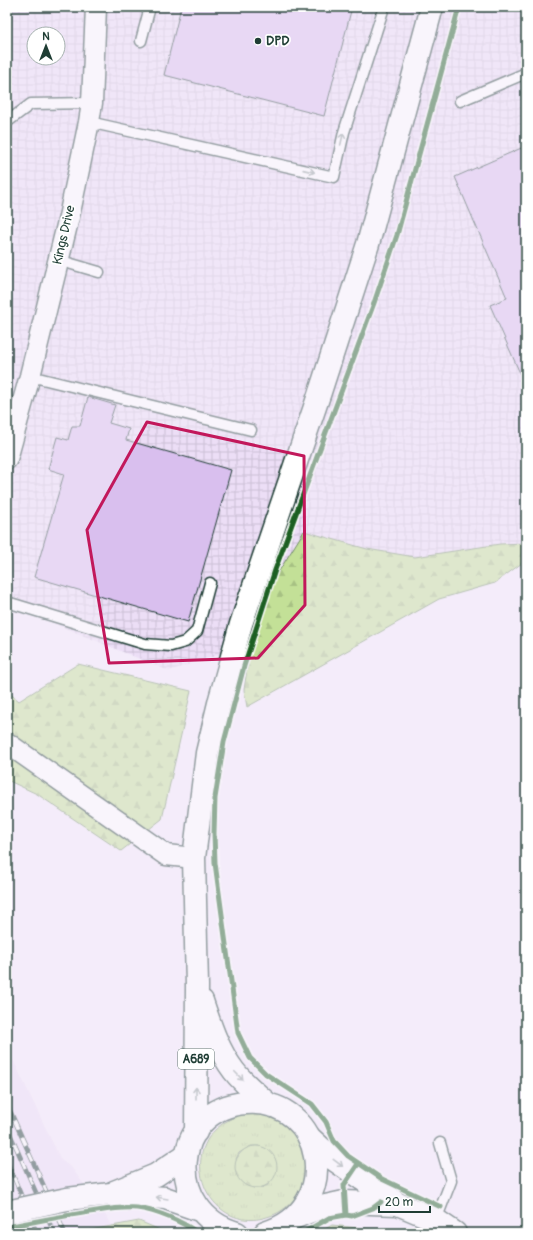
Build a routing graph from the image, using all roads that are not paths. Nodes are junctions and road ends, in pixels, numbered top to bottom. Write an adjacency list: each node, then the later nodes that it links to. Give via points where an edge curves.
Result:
1 (96, 7): 8 (street, Kings Drive)
2 (150, 7): 5 (lane)
3 (384, 7): 8 (lane, one-way to 3, via 334,177 344,132)
4 (432, 7): 18 (main road, A689, via 368,244 241,624 220,699 207,753)
5 (141, 41)
6 (526, 73): 7 (lane)
7 (460, 101)
8 (91, 113): 9 (lane, via 31,104); 10 (street, Kings Drive)
9 (7, 122)
10 (58, 260): 11 (lane); 12 (street, Kings Drive)
11 (99, 272)
12 (30, 376): 13 (lane); 14 (street, Kings Drive)
13 (251, 430)
14 (7, 459)
15 (210, 583): 16 (lane, via 197,631 185,642 171,646 145,644)
16 (7, 602)
17 (7, 743): 18 (street, via 166,855)
18 (194, 858): 19 (main road, A689)
19 (197, 986): 20 (main road, A689, one-way to 20, via 215,1037 227,1061); 21 (main road, A689, one-way to 19)
20 (269, 1105): 21 (main road, A689, via 246,1103 223,1109 212,1115); 22 (main road, A689, via 288,1114)
21 (196, 1132): 24 (main road, A689)
22 (309, 1137): 26 (main road, one-way to 26, via 338,1162); 29 (main road, A689, via 315,1150 316,1179 306,1206)
23 (440, 1143): 30 (lane, via 451,1181)
24 (186, 1155): 25 (main road, A689, via 156,1175); 27 (main road, A689, via 186,1184)
25 (111, 1194): 27 (main road, A689, one-way to 25, via 165,1198); 28 (main road, A689, bridge, via 67,1199)
26 (398, 1204): 29 (main road, via 344,1202 321,1207); 30 (main road)
27 (199, 1210): 31 (main road, A689, via 218,1226)
28 (7, 1212)
29 (296, 1217): 32 (main road, A689, via 276,1230)
30 (436, 1220): 33 (main road)
31 (237, 1233)
32 (266, 1233)
33 (455, 1233)

